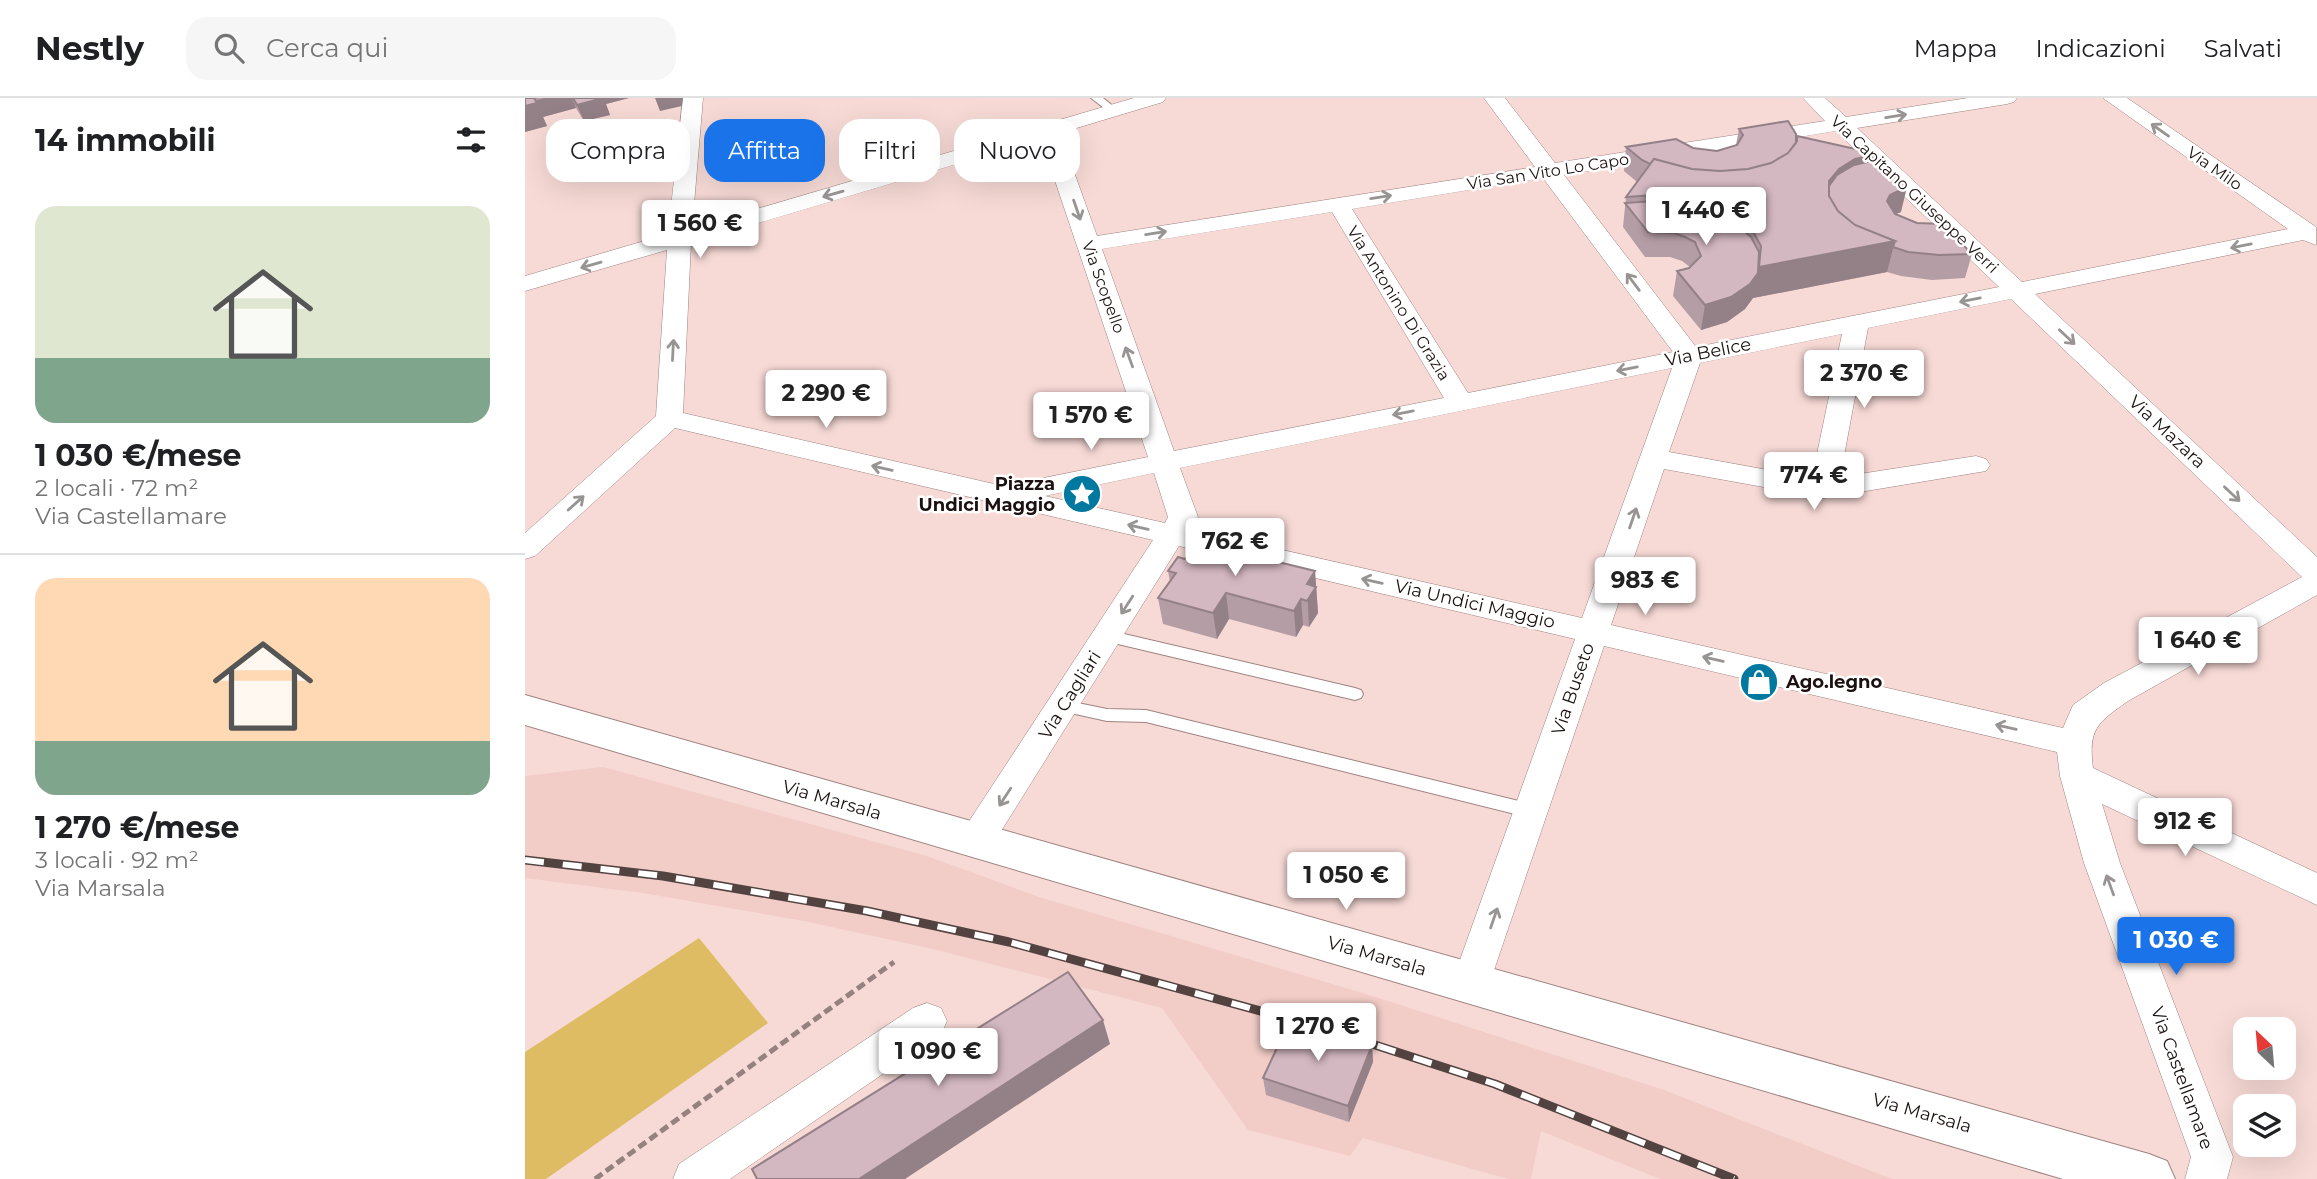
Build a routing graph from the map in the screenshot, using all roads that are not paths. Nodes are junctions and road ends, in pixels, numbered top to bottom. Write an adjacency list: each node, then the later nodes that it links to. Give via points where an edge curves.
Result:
1 (693, 98): 15 (street)
2 (1156, 98): 7 (street)
3 (1494, 98): 11 (street)
4 (1813, 98): 9 (street, Via Capitano Giuseppe Verri)
5 (2007, 98): 9 (street, Via San Vito Lo Capo, one-way to 5)
6 (2113, 98): 14 (street, Via Milo, one-way to 6)
7 (1105, 104): 8 (street)
8 (1074, 119)
9 (1841, 124): 11 (street, Via San Vito Lo Capo); 18 (street, Via Capitano Giuseppe Verri)
10 (954, 159): 15 (street, one-way to 15)
11 (1550, 171): 13 (street, Via San Vito Lo Capo, one-way to 11); 20 (street, one-way to 11)
12 (1067, 182): 16 (street, Via Scopello, one-way to 16)
13 (1338, 204): 16 (street, Via San Vito Lo Capo, one-way to 13); 21 (street, Via Antonino Di Grazia)
14 (2312, 235): 18 (street, Via Belice, one-way to 18)
15 (679, 240): 17 (street, one-way to 17); 22 (street, one-way to 15)
16 (1089, 244): 23 (street, Via Scopello, one-way to 16)
17 (525, 284)
18 (2017, 290): 19 (street, Via Belice, one-way to 19); 30 (street, Via Mazara, one-way to 30)
19 (1857, 323): 20 (street, Via Belice); 26 (street)
20 (1689, 356): 21 (street, Via Belice, one-way to 21); 24 (street, Via Buseto)
21 (1460, 402): 23 (street, Via Belice, one-way to 23)
22 (669, 418): 27 (street, Via Undici Maggio, one-way to 22); 29 (street, one-way to 22)
23 (1172, 454): 27 (street, Via Belice); 28 (street, Via Scopello, via 1183,517)
24 (1654, 458): 26 (street); 32 (street, Via Buseto, one-way to 24)
25 (1976, 465): 26 (street)
26 (1824, 489)
27 (1003, 495): 28 (street, Via Undici Maggio, one-way to 27)
28 (1168, 541): 32 (street, Via Undici Maggio, one-way to 28, via 1204,542); 33 (street, Via Cagliari, one-way to 33)
29 (525, 549)
30 (2317, 574)
31 (2317, 582): 37 (street, via 2085,713)
32 (1593, 632): 37 (street, Via Undici Maggio, one-way to 32); 38 (street, Via Buseto)
33 (1107, 636): 34 (lane); 35 (street, Via Cagliari)
34 (1355, 694)
35 (1063, 706): 38 (lane, via 1107,715 1146,716); 39 (street, Via Cagliari, one-way to 39)
36 (525, 710): 39 (main road, Via Marsala)
37 (2075, 759): 40 (street, Via Undici Maggio); 45 (street, Via Castellamare, one-way to 37, via 2211,1157 2102,863)
38 (1531, 811): 41 (street, Via Buseto, one-way to 38)
39 (975, 842): 41 (main road, Via Marsala)
40 (2317, 890)
41 (1471, 982): 44 (main road, Via Marsala)
42 (927, 1021): 43 (street)
43 (694, 1179)
44 (2149, 1179)
45 (2206, 1179)

